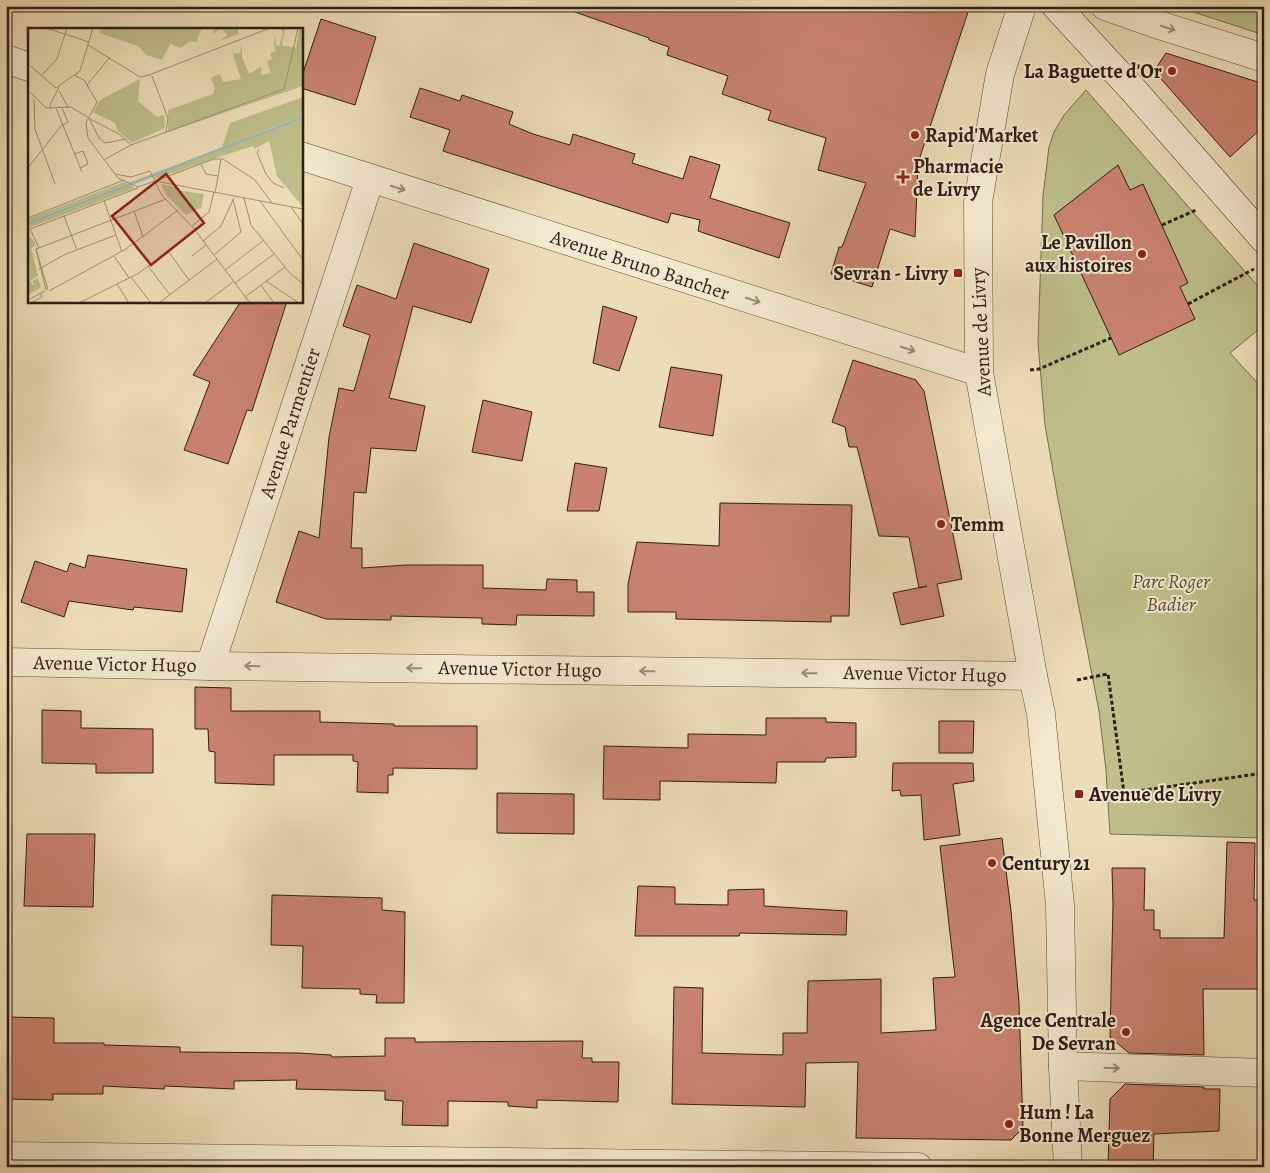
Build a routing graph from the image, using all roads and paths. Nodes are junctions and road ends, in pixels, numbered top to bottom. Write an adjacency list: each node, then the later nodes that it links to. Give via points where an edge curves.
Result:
1 (1022, 6): 16 (street, Avenue de Livry, via 1000,74 978,202)
2 (1056, 6): 11 (street)
3 (1105, 6): 4 (street, one-way to 4)
4 (1264, 58)
5 (6, 59): 6 (street)
6 (28, 67)
7 (302, 156): 8 (street, Avenue Bruno Bancher)
8 (370, 179): 16 (street, Avenue Bruno Bancher, one-way to 16); 18 (street, Avenue Parmentier)
9 (1192, 212): 10 (path)
10 (1162, 225)
11 (1264, 239)
12 (1255, 269): 13 (path)
13 (1188, 304)
14 (1111, 338): 15 (path)
15 (1030, 370)
16 (979, 372): 19 (street, Avenue de Livry)
17 (6, 662): 18 (street, Avenue Victor Hugo)
18 (210, 666): 19 (street, Avenue Victor Hugo, one-way to 18)
19 (1033, 676): 22 (street, Avenue de Livry, via 1041,714 1060,905)
20 (1077, 680): 21 (path, via 1108,674 1124,793)
21 (1264, 773)
22 (1063, 1066): 23 (street, one-way to 23); 27 (street, Avenue de Livry)
23 (1264, 1073)
24 (6, 1156): 25 (street)
25 (416, 1164): 26 (street)
26 (918, 1167)
27 (1068, 1167)

